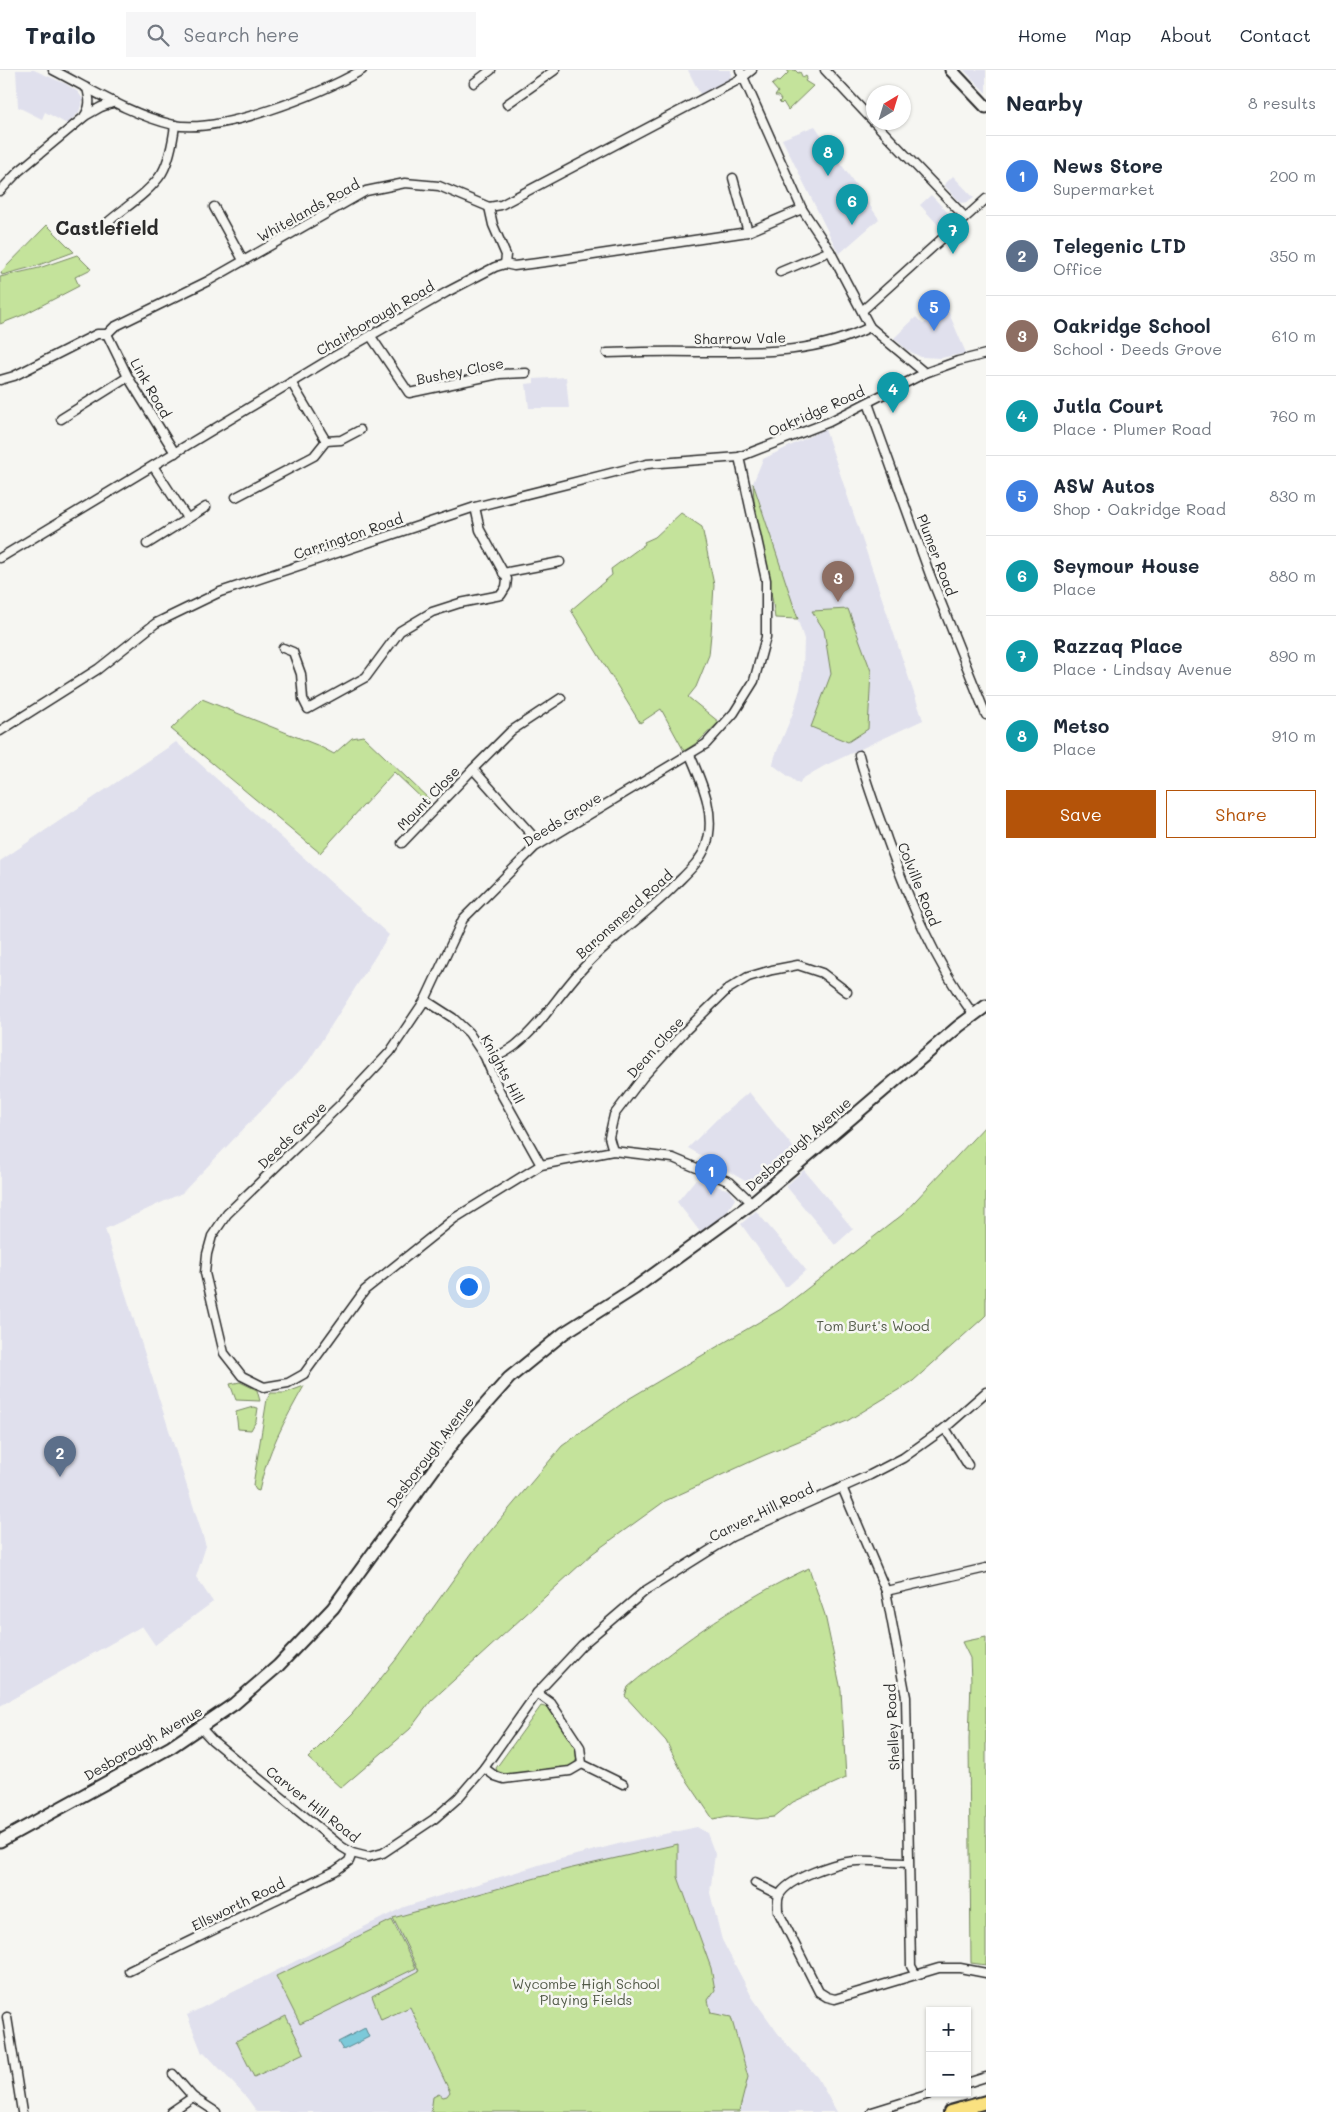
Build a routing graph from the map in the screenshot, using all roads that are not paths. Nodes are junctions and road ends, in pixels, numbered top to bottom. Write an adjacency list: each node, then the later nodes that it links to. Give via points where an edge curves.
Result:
1 (53, 70): 10 (street)
2 (362, 70): 16 (street, via 294,102 225,123 198,127)
3 (491, 70): 9 (street)
4 (556, 70): 12 (street)
5 (752, 70): 8 (street)
6 (825, 70): 14 (street)
7 (951, 70): 13 (street)
8 (741, 74): 22 (street, via 501,205); 23 (street)
9 (474, 83)
10 (87, 88): 11 (street); 15 (street, via 90,108)
11 (115, 102): 15 (street); 16 (street, via 140,115)
12 (507, 104)
13 (986, 107)
14 (866, 114)
15 (84, 117): 19 (street)
16 (175, 125): 25 (street, via 162,173)
17 (882, 130): 24 (street)
18 (733, 178): 26 (street)
19 (0, 191)
20 (985, 203): 24 (street)
21 (214, 207): 28 (street)
22 (489, 207): 28 (street, Whitelands Road, via 439,186 405,183 366,191); 29 (street, via 506,256)
23 (802, 209): 26 (street, Chairborough Road); 27 (street)
24 (965, 217): 31 (street)
25 (107, 223)
26 (748, 232): 29 (street, Chairborough Road, via 553,261 514,266)
27 (830, 251): 30 (street); 31 (street)
28 (243, 260): 33 (street, Whitelands Road, via 208,281 114,327)
29 (504, 264): 34 (street, Chairborough Road)
30 (780, 272)
31 (862, 311): 32 (street)
32 (870, 327): 35 (street, Sharrow Vale, via 841,340 778,352); 38 (street)
33 (107, 334): 39 (street, Link Road); 40 (street, Whitelands Road, via 97,334)
34 (370, 335): 37 (street, Bushey Close, via 409,393 499,374); 41 (street, Chairborough Road)
35 (607, 353)
36 (986, 354): 38 (street, Oakridge Road)
37 (526, 373)
38 (925, 373): 42 (street, Oakridge Road)
39 (128, 377): 43 (street); 46 (street, Link Road)
40 (0, 380)
41 (291, 382): 45 (street); 46 (street, Chairborough Road)
42 (868, 403): 47 (street, Oakridge Road, via 830,422); 59 (street, Plumer Road, via 930,575)
43 (61, 419)
44 (360, 430): 45 (street, via 341,440)
45 (326, 441): 49 (street, via 314,456)
46 (175, 453): 48 (street, Chairborough Road)
47 (740, 457): 51 (street, Carrington Road, via 647,464); 61 (street, Deeds Grove, via 766,580 766,637 754,681 734,713 706,744)
48 (154, 466): 52 (street); 54 (street, Chairborough Road)
49 (236, 497)
50 (206, 507): 52 (street)
51 (475, 507): 56 (street, via 480,530); 60 (street, Carrington Road, via 220,592 156,623 98,669)
52 (187, 518): 53 (street)
53 (147, 544)
54 (0, 558)
55 (560, 562): 56 (street)
56 (503, 573): 57 (street, via 507,578 501,595 432,612 400,630 366,677 308,709 293,652)
57 (283, 648)
58 (561, 698): 63 (street, Mount Close, via 511,731)
59 (986, 715)
60 (0, 731)
61 (690, 755): 65 (street, Deeds Grove); 70 (street, Baronsmead Road, via 704,786 708,806 706,847 696,863 596,954 516,1045)
62 (859, 755): 69 (street, Colville Road, via 907,896 931,946)
63 (473, 770): 64 (street, Mount Close); 65 (street, Mount Close)
64 (402, 844)
65 (540, 844): 67 (street, Deeds Grove, via 463,919)
66 (847, 992): 71 (street, Dean Close, via 822,973 798,965 748,977 728,989 685,1030 614,1115 609,1137)
67 (425, 1000): 70 (street, Knights Hill, via 454,1018 469,1033); 72 (street, Deeds Grove, via 390,1052 342,1104 227,1214 212,1236 205,1272 224,1353 242,1376 264,1387 288,1383 304,1374 365,1290 455,1218)
68 (986, 1006): 69 (street, Desborough Avenue)
69 (973, 1014): 73 (street, Desborough Avenue)
70 (487, 1061): 72 (street, Knights Hill, via 499,1090)
71 (613, 1151): 72 (street, Deeds Grove); 73 (street, Deeds Grove, via 673,1158 730,1182)
72 (541, 1165)
73 (752, 1203): 81 (street, Desborough Avenue, via 635,1288 564,1333 509,1378 460,1433 333,1608 278,1666)
74 (986, 1392): 75 (street, Carver Hill Road)
75 (945, 1428): 76 (street); 77 (street, Carver Hill Road, via 902,1458)
76 (968, 1465)
77 (842, 1487): 79 (street, Shelley Road); 80 (street, Carver Hill Road, via 731,1536 645,1591 582,1645)
78 (986, 1568): 79 (street)
79 (886, 1591): 87 (street, Shelley Road, via 906,1697)
80 (537, 1694): 82 (street, via 551,1703 580,1747); 83 (street, Carver Hill Road)
81 (201, 1728): 85 (street, Desborough Avenue); 86 (street, Carver Hill Road)
82 (582, 1764): 83 (street, via 570,1771 504,1779); 84 (street)
83 (484, 1768): 86 (street, Carver Hill Road, via 434,1819 383,1853 368,1857)
84 (622, 1784)
85 (0, 1841)
86 (352, 1853): 90 (street, Ellsworth Road, via 349,1861 335,1871)
87 (908, 1864): 89 (street, via 857,1861 828,1866 804,1876); 92 (street, Shelley Road, via 911,1966)
88 (755, 1883): 89 (street)
89 (779, 1895): 92 (street, via 778,1911 823,1996 835,1999)
90 (129, 1971)
91 (986, 1973): 92 (street, via 939,1968)
92 (916, 1975)
93 (7, 2017): 100 (street)
94 (174, 2074): 98 (street)
95 (986, 2077): 96 (street)
96 (971, 2082)
97 (926, 2095): 103 (street)
98 (193, 2097): 101 (street); 102 (street)
99 (986, 2102): 104 (main road)
100 (22, 2112)
101 (171, 2112)
102 (216, 2112)
103 (872, 2112)
104 (950, 2112)

